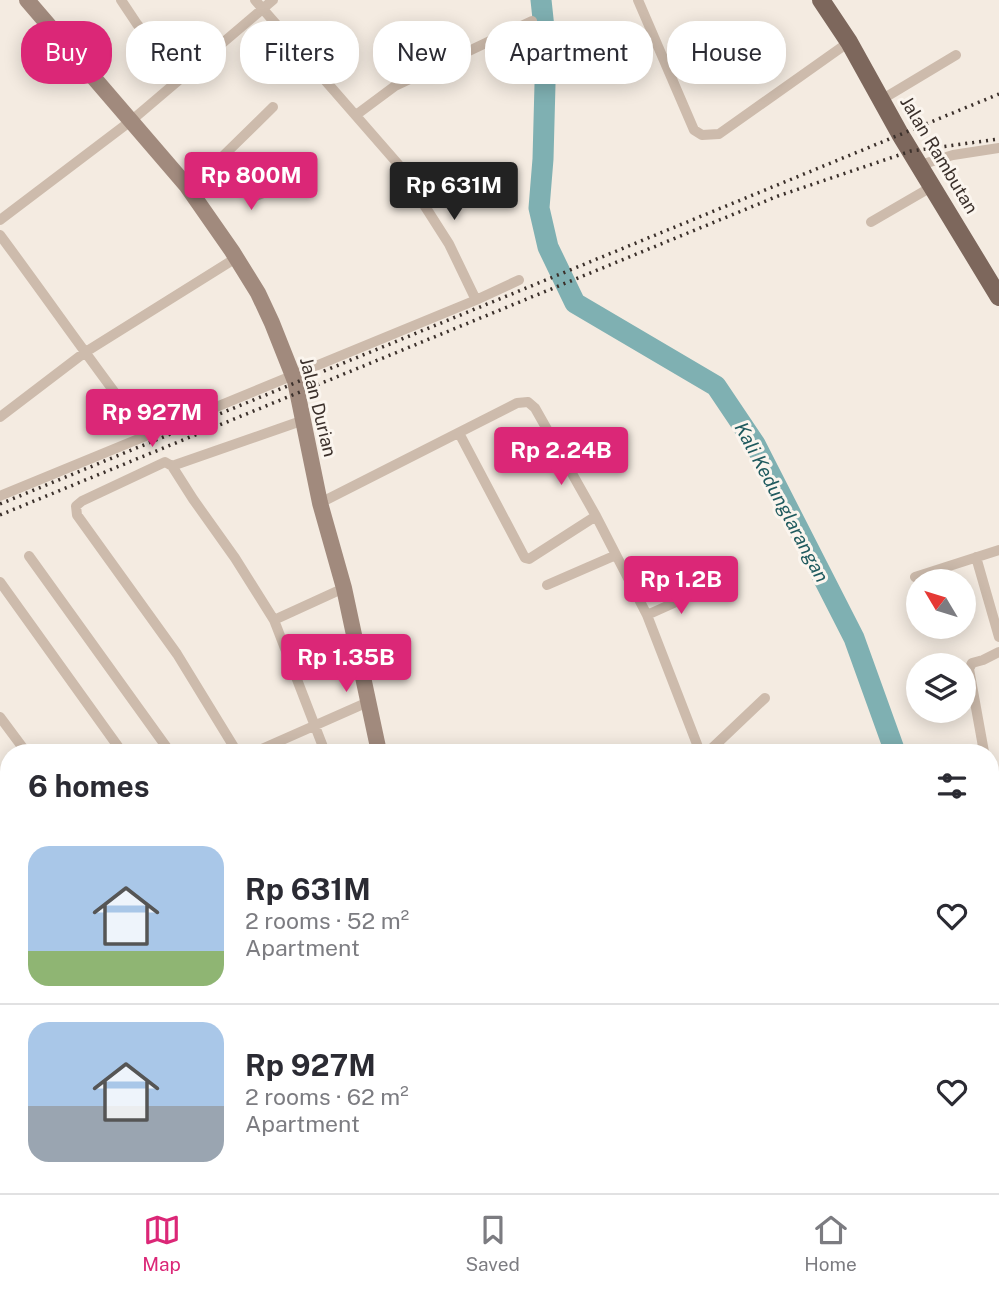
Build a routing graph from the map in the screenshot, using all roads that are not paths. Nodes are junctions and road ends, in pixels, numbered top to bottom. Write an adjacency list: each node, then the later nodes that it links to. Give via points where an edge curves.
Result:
1 (27, 0): 16 (street, Jalan Durian)
2 (121, 0): 7 (street)
3 (272, 0): 6 (street)
4 (638, 0): 9 (street, via 689,120 702,135 719,134)
5 (821, 0): 9 (main road, Jalan Rambutan)
6 (258, 5): 8 (street); 15 (street)
7 (136, 21)
8 (226, 36)
9 (849, 42): 13 (main road, Jalan Rambutan)
10 (485, 43): 15 (street, via 395,86)
11 (956, 55): 13 (street)
12 (175, 84): 16 (street)
13 (881, 100): 19 (main road, Jalan Rambutan)
14 (273, 107): 18 (street)
15 (356, 115): 29 (street, via 420,196)
16 (132, 120): 21 (street, Jalan Durian); 23 (street)
17 (999, 148): 19 (street)
18 (222, 157): 20 (street, via 253,197); 21 (street)
19 (920, 165): 22 (main road, Jalan Rambutan)
20 (300, 170)
21 (186, 185): 26 (street, Jalan Durian)
22 (933, 186): 24 (street); 28 (main road, Jalan Rambutan)
23 (0, 220)
24 (871, 222)
25 (0, 235): 30 (street)
26 (236, 258): 30 (street); 31 (street, Jalan Durian, via 258,293)
27 (519, 280): 29 (street)
28 (999, 297)
29 (476, 300): 31 (street)
30 (85, 354): 32 (street); 35 (street)
31 (294, 376): 33 (street, Jalan Durian); 35 (street)
32 (0, 418)
33 (304, 420): 36 (street); 38 (street, Jalan Durian)
34 (459, 433): 38 (street); 39 (street, via 517,403 528,402); 39 (street, via 525,558)
35 (146, 434): 37 (street)
36 (172, 466): 50 (street); 60 (street, via 165,462 82,500 76,506 77,515 177,654)
37 (0, 496)
38 (320, 503): 48 (street, Jalan Durian)
39 (596, 516): 41 (street)
40 (999, 550): 43 (street)
41 (616, 555): 46 (street); 49 (street)
42 (29, 556): 59 (street)
43 (976, 557): 44 (street); 51 (street)
44 (941, 569)
45 (0, 582): 58 (street)
46 (547, 585)
47 (700, 587): 49 (street)
48 (337, 592): 50 (street); 54 (street, Jalan Durian)
49 (647, 615): 64 (street)
50 (274, 620): 56 (street)
51 (999, 637)
52 (999, 652): 66 (street, via 972,663 969,669)
53 (765, 698): 65 (street)
54 (369, 702): 56 (street); 63 (street, Jalan Durian)
55 (0, 717): 57 (street)
56 (318, 723): 61 (street); 62 (street)
57 (20, 744)
58 (116, 744)
59 (164, 744)
60 (232, 744)
61 (272, 744)
62 (323, 744)
63 (377, 744)
64 (697, 744)
65 (716, 744)
66 (983, 744)

